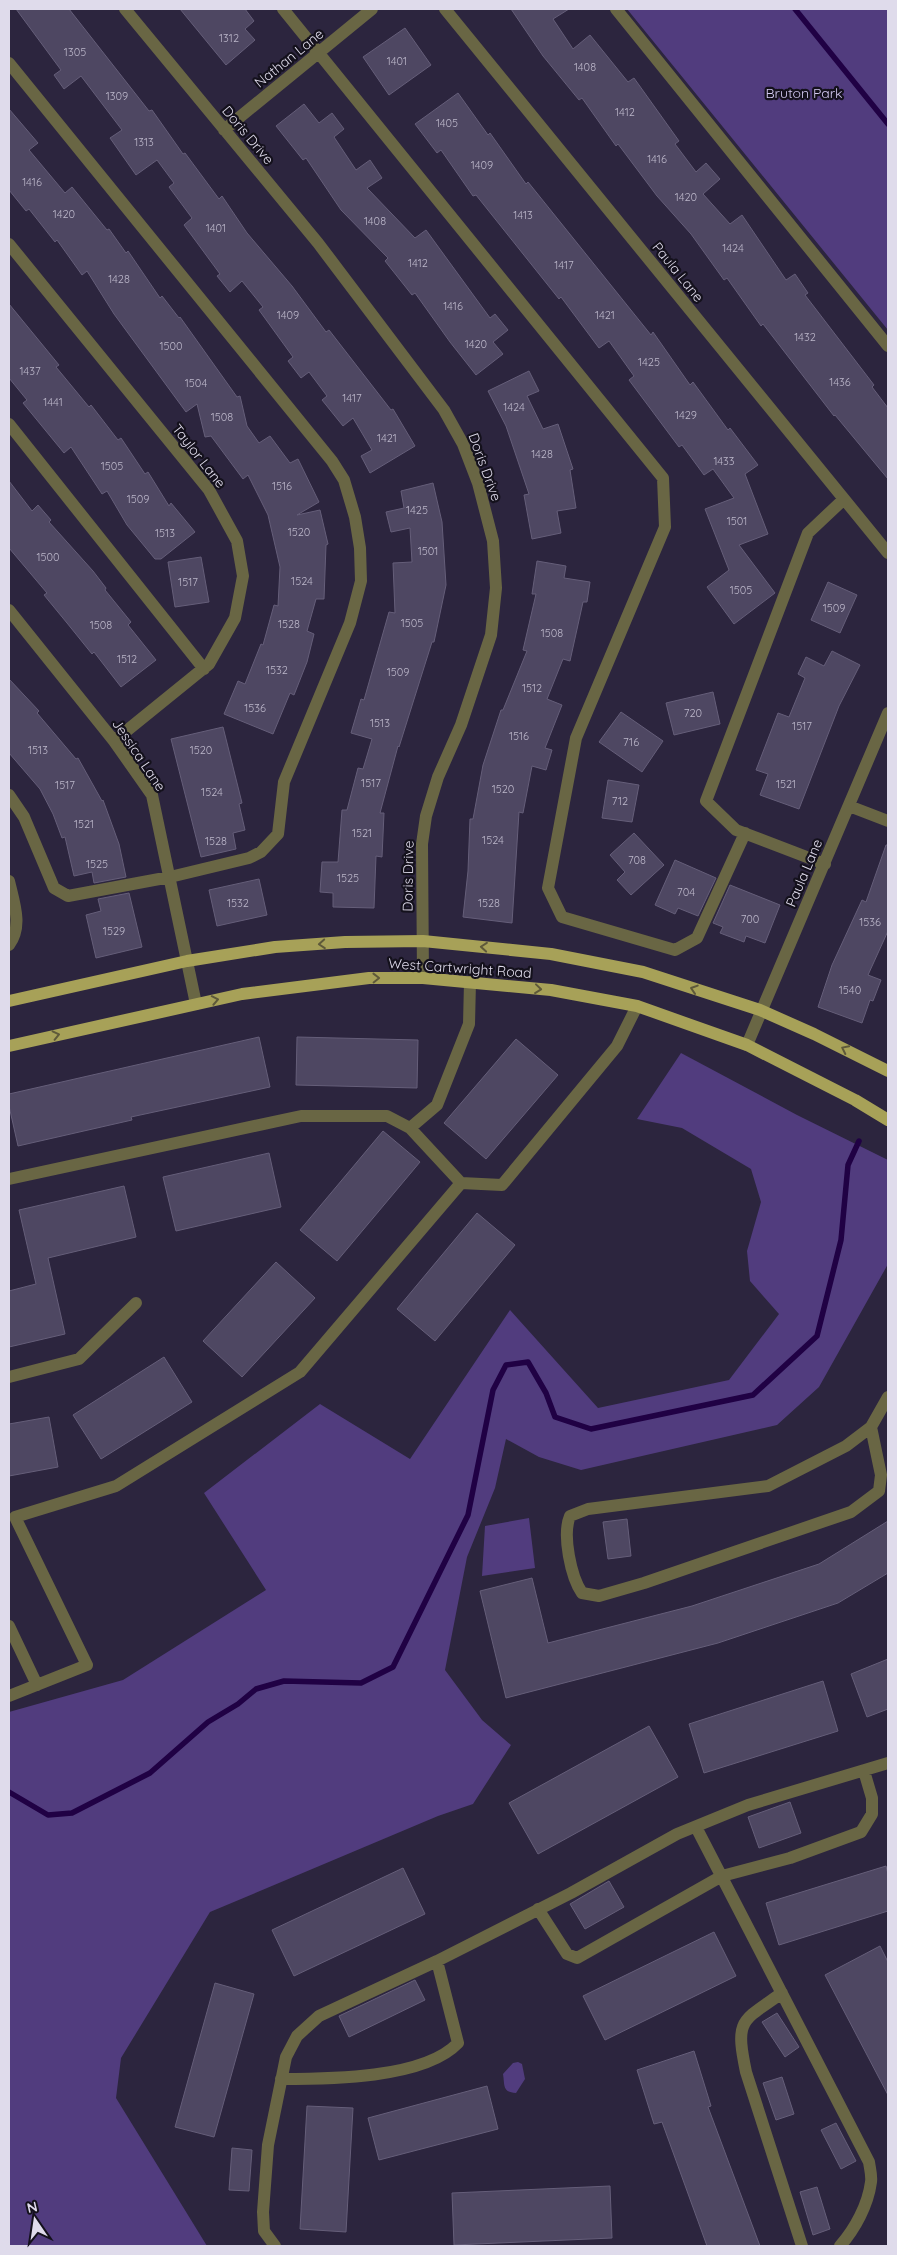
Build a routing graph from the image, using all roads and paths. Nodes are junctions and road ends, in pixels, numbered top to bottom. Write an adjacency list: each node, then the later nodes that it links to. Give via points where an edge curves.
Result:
1 (125, 9): 8 (street, Doris Drive)
2 (283, 9): 6 (street)
3 (372, 9): 6 (street, Nathan Lane)
4 (445, 9): 12 (street, Paula Lane)
5 (616, 9): 10 (street)
6 (318, 53): 8 (street, Nathan Lane); 21 (street, via 663,478 665,527 576,738 548,888 562,917 675,950 697,938)
7 (9, 62): 23 (street, via 332,461 344,480 355,517 361,581 350,623 284,782 278,834 261,852 249,858)
8 (224, 130): 25 (street, Doris Drive, via 318,243 444,410 463,444 478,483 493,541 496,588 491,635 426,816 422,844)
9 (9, 244): 15 (street, Taylor Lane, via 209,490 237,541 243,576 235,618)
10 (888, 346)
11 (9, 424): 15 (street)
12 (844, 499): 13 (street, Paula Lane); 21 (street, via 808,533 706,801 725,822)
13 (888, 553)
14 (9, 610): 17 (street, Jessica Lane)
15 (204, 669): 17 (street, Taylor Lane)
16 (888, 713): 19 (street, Paula Lane)
17 (114, 741): 23 (street, Jessica Lane, via 152,795)
18 (9, 795): 23 (street, via 24,817 54,888 68,896)
19 (849, 806): 20 (street); 22 (street, Paula Lane)
20 (888, 821)
21 (745, 833): 22 (street)
22 (825, 864): 33 (street, Paula Lane)
23 (170, 877): 27 (street, Jessica Lane)
24 (9, 881): 26 (street, via 17,927)
25 (422, 941): 27 (main road, West Cartwright Road, one-way to 27, via 284,946); 28 (street, Doris Drive); 33 (main road, West Cartwright Road, one-way to 25, via 634,970 551,954)
26 (9, 945)
27 (188, 961): 30 (main road, West Cartwright Road); 31 (street, Jessica Lane)
28 (423, 978): 29 (main road, West Cartwright Road); 31 (main road, West Cartwright Road, one-way to 28, via 242,994 369,978)
29 (470, 982): 32 (main road, West Cartwright Road, one-way to 32, via 551,990); 38 (street, via 469,1024 438,1105)
30 (9, 1001)
31 (196, 1004): 35 (main road, West Cartwright Road, one-way to 31)
32 (637, 1006): 34 (main road, West Cartwright Road); 40 (street, via 618,1046 502,1185)
33 (760, 1010): 34 (street, Paula Lane); 36 (main road, West Cartwright Road, one-way to 33)
34 (747, 1044): 37 (main road, West Cartwright Road)
35 (9, 1046)
36 (888, 1071)
37 (888, 1120)
38 (410, 1128): 39 (street, via 387,1116 301,1116); 40 (street)
39 (9, 1179)
40 (461, 1182): 45 (street, via 300,1372 116,1486)
41 (136, 1303): 42 (street, via 79,1359)
42 (9, 1377)
43 (888, 1397): 44 (street)
44 (871, 1427): 44 (street, via 846,1446 768,1486 588,1509 570,1516 566,1525 566,1542 577,1585 582,1593 599,1596 851,1512 878,1491 881,1475)
45 (12, 1517): 47 (street, via 87,1665)
46 (9, 1626): 47 (street)
47 (37, 1684): 48 (street)
48 (9, 1696)
49 (888, 1763): 50 (street)
50 (864, 1772): 51 (street, via 748,1805); 52 (street, via 872,1798 872,1814 861,1832 790,1858)
51 (696, 1827): 52 (street); 53 (street, via 677,1834)
52 (722, 1876): 53 (street, via 577,1958 567,1954); 55 (street)
53 (538, 1909): 54 (street)
54 (437, 1961): 56 (street, via 319,2016 297,2036 286,2057); 56 (street, via 458,2043 449,2052 413,2066 348,2078)
55 (782, 1993): 58 (street, via 747,2018 740,2031 741,2047 746,2072); 59 (street, via 869,2162 872,2180 866,2202 849,2236)
56 (281, 2079): 57 (street, via 268,2145 263,2212 264,2231)
57 (275, 2246)
58 (802, 2246)
59 (840, 2246)

